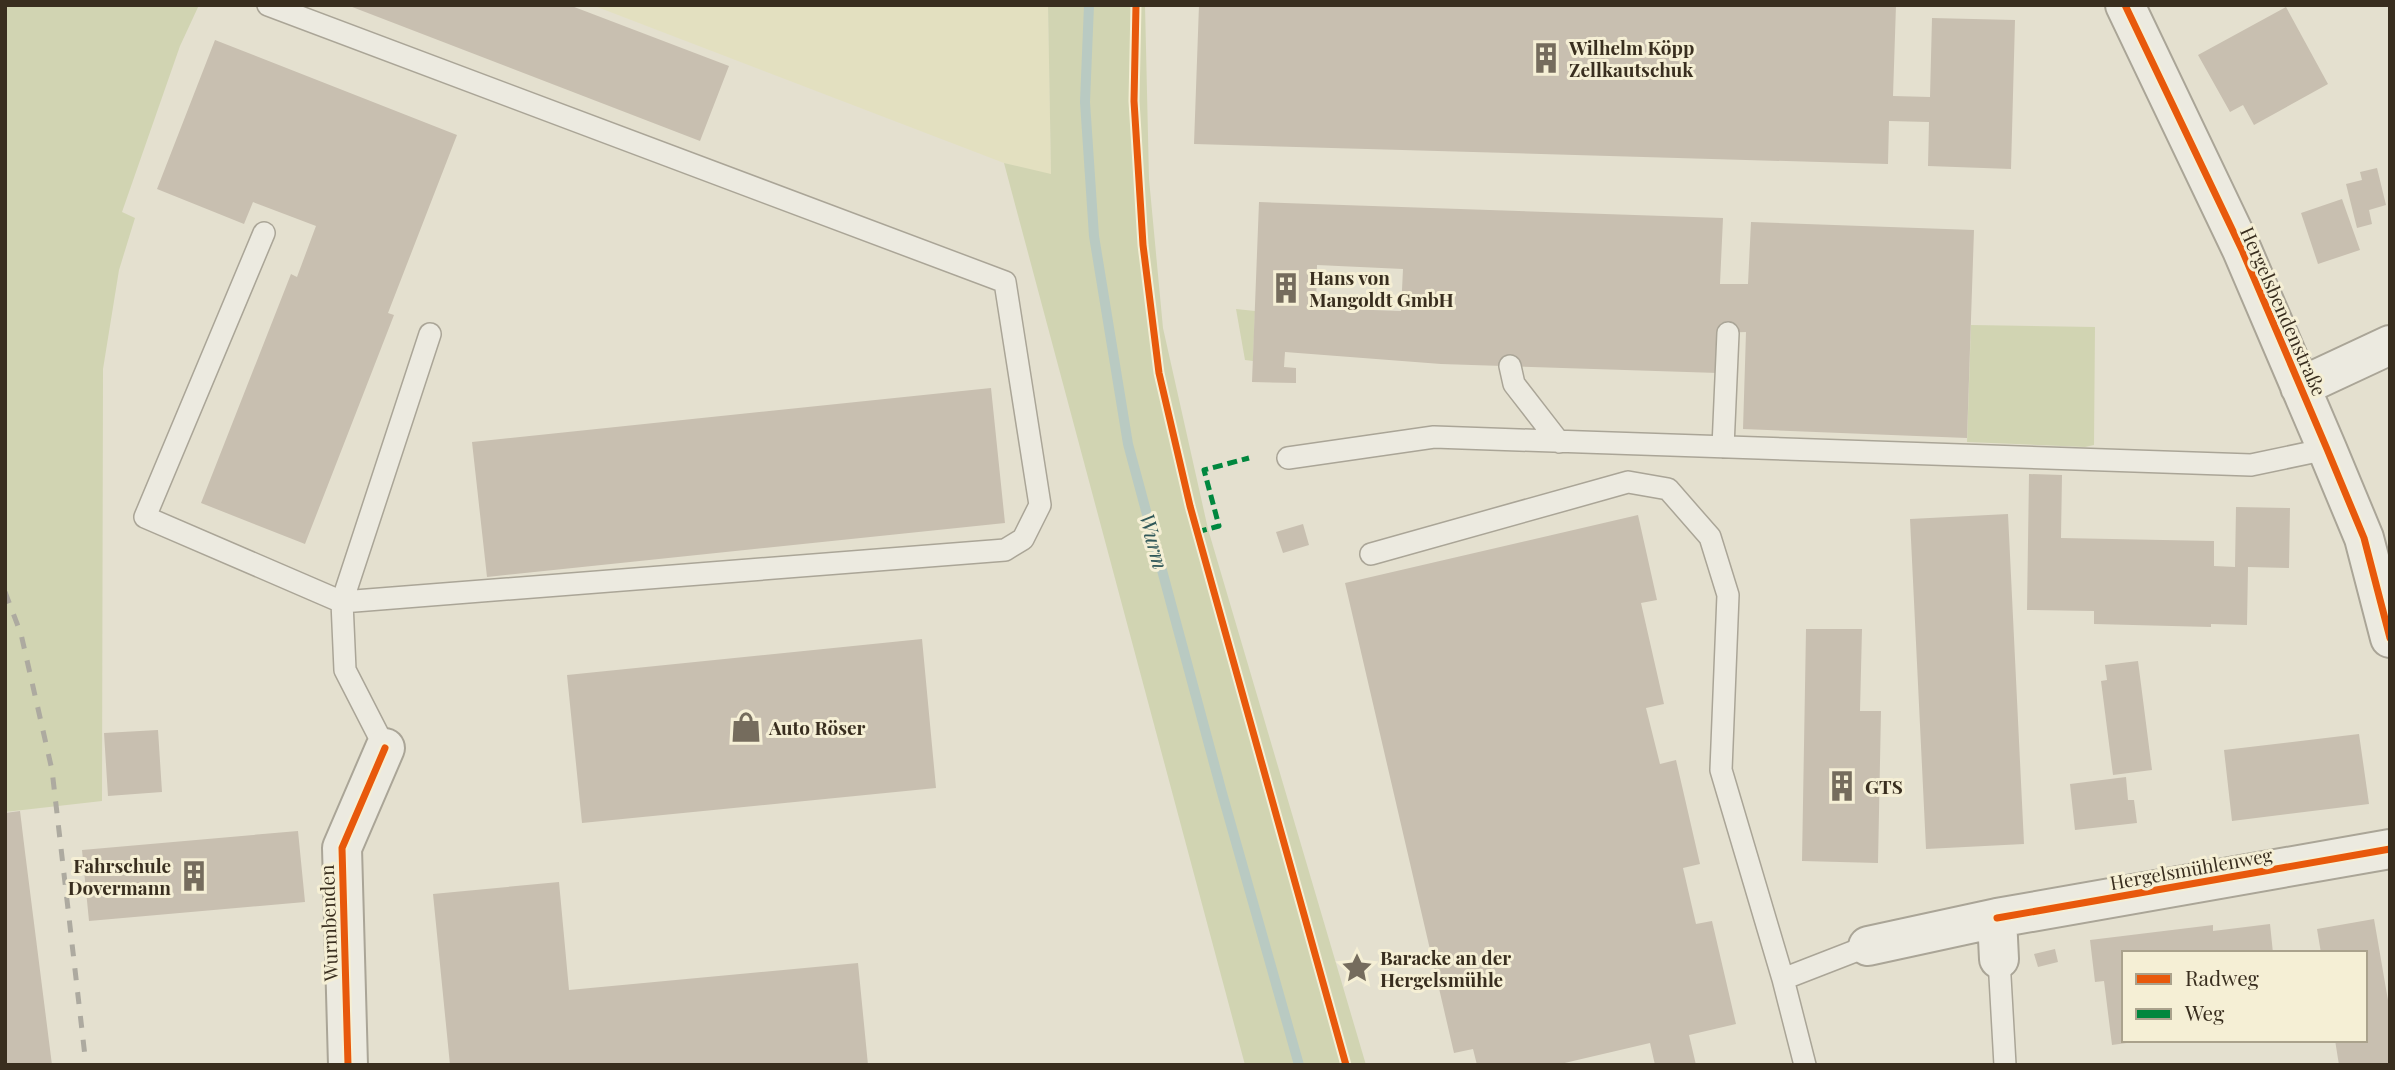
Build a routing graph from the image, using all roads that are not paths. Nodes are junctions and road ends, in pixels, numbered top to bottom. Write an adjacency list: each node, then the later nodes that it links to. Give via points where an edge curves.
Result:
1 (268, 5): 14 (lane, via 1005,282 1040,505 1023,539 1005,550)
2 (2125, 5): 8 (street, Hergelsbendenstraße, via 2242,250)
3 (264, 233): 14 (lane, via 145,517)
4 (1728, 332): 10 (lane)
5 (430, 334): 14 (lane)
6 (2390, 345): 8 (street)
7 (1510, 366): 9 (lane, via 1514,384)
8 (2301, 387): 11 (street, Hergelsbendenstraße)
9 (1559, 442): 10 (lane); 12 (lane, via 1434,437)
10 (1723, 447): 11 (lane, via 2251,465)
11 (2328, 449): 15 (street, Hergelsbendenstraße, via 2364,538)
12 (1288, 458)
13 (1371, 554): 21 (lane, via 1628,482 1668,489 1710,537 1728,595 1721,770)
14 (342, 602): 16 (lane, via 345,670)
15 (2390, 638)
16 (385, 748): 22 (street, Wurmbenden, via 342,848)
17 (2390, 849): 18 (street, Hergelsmühlenweg)
18 (1997, 918): 19 (street, Hergelsmühlenweg); 20 (street)
19 (1868, 946): 21 (lane)
20 (1999, 959): 24 (lane)
21 (1783, 979): 23 (lane)
22 (348, 1065)
23 (1805, 1065)
24 (2005, 1065)

